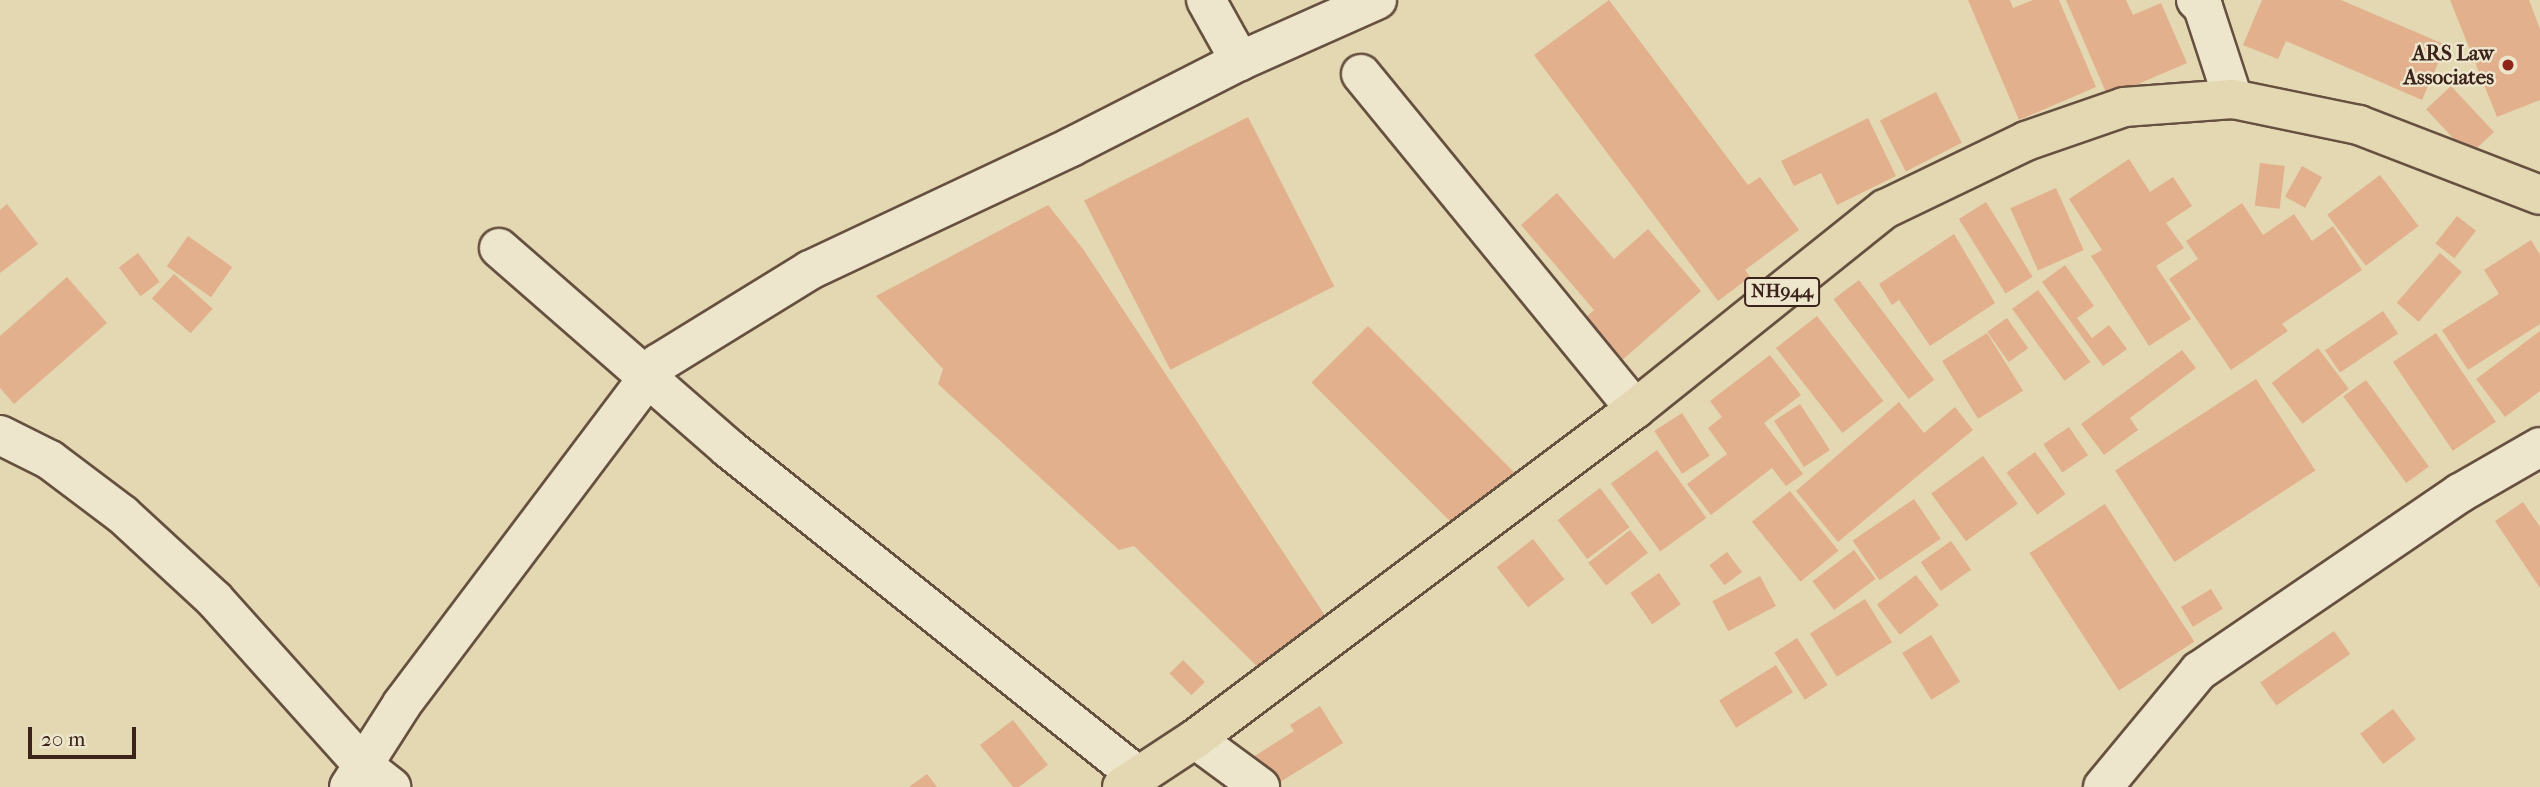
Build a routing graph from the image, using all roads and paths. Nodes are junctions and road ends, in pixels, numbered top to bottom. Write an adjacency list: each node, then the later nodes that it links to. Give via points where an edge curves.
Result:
1 (1206, 0): 4 (street)
2 (1377, 0): 4 (street)
3 (2196, 0): 6 (street, via 2203,7)
4 (1240, 61): 9 (street, via 810,270 659,363)
5 (1361, 74): 10 (street)
6 (2233, 99): 7 (highway, NH944, via 2359,125); 10 (highway, NH944, via 2124,107 2026,141 1885,209)
7 (2540, 195)
8 (499, 248): 9 (street)
9 (649, 375): 14 (street, via 402,704); 15 (street, via 728,448)
10 (1635, 409): 13 (highway, NH944)
11 (0, 435): 14 (street, via 50,460 123,515 214,599)
12 (2540, 447): 17 (street, via 2460,493 2199,671)
13 (1195, 739): 15 (highway, NH944); 16 (street)
14 (368, 780)
15 (1130, 782)
16 (1260, 787)
17 (2103, 787)

